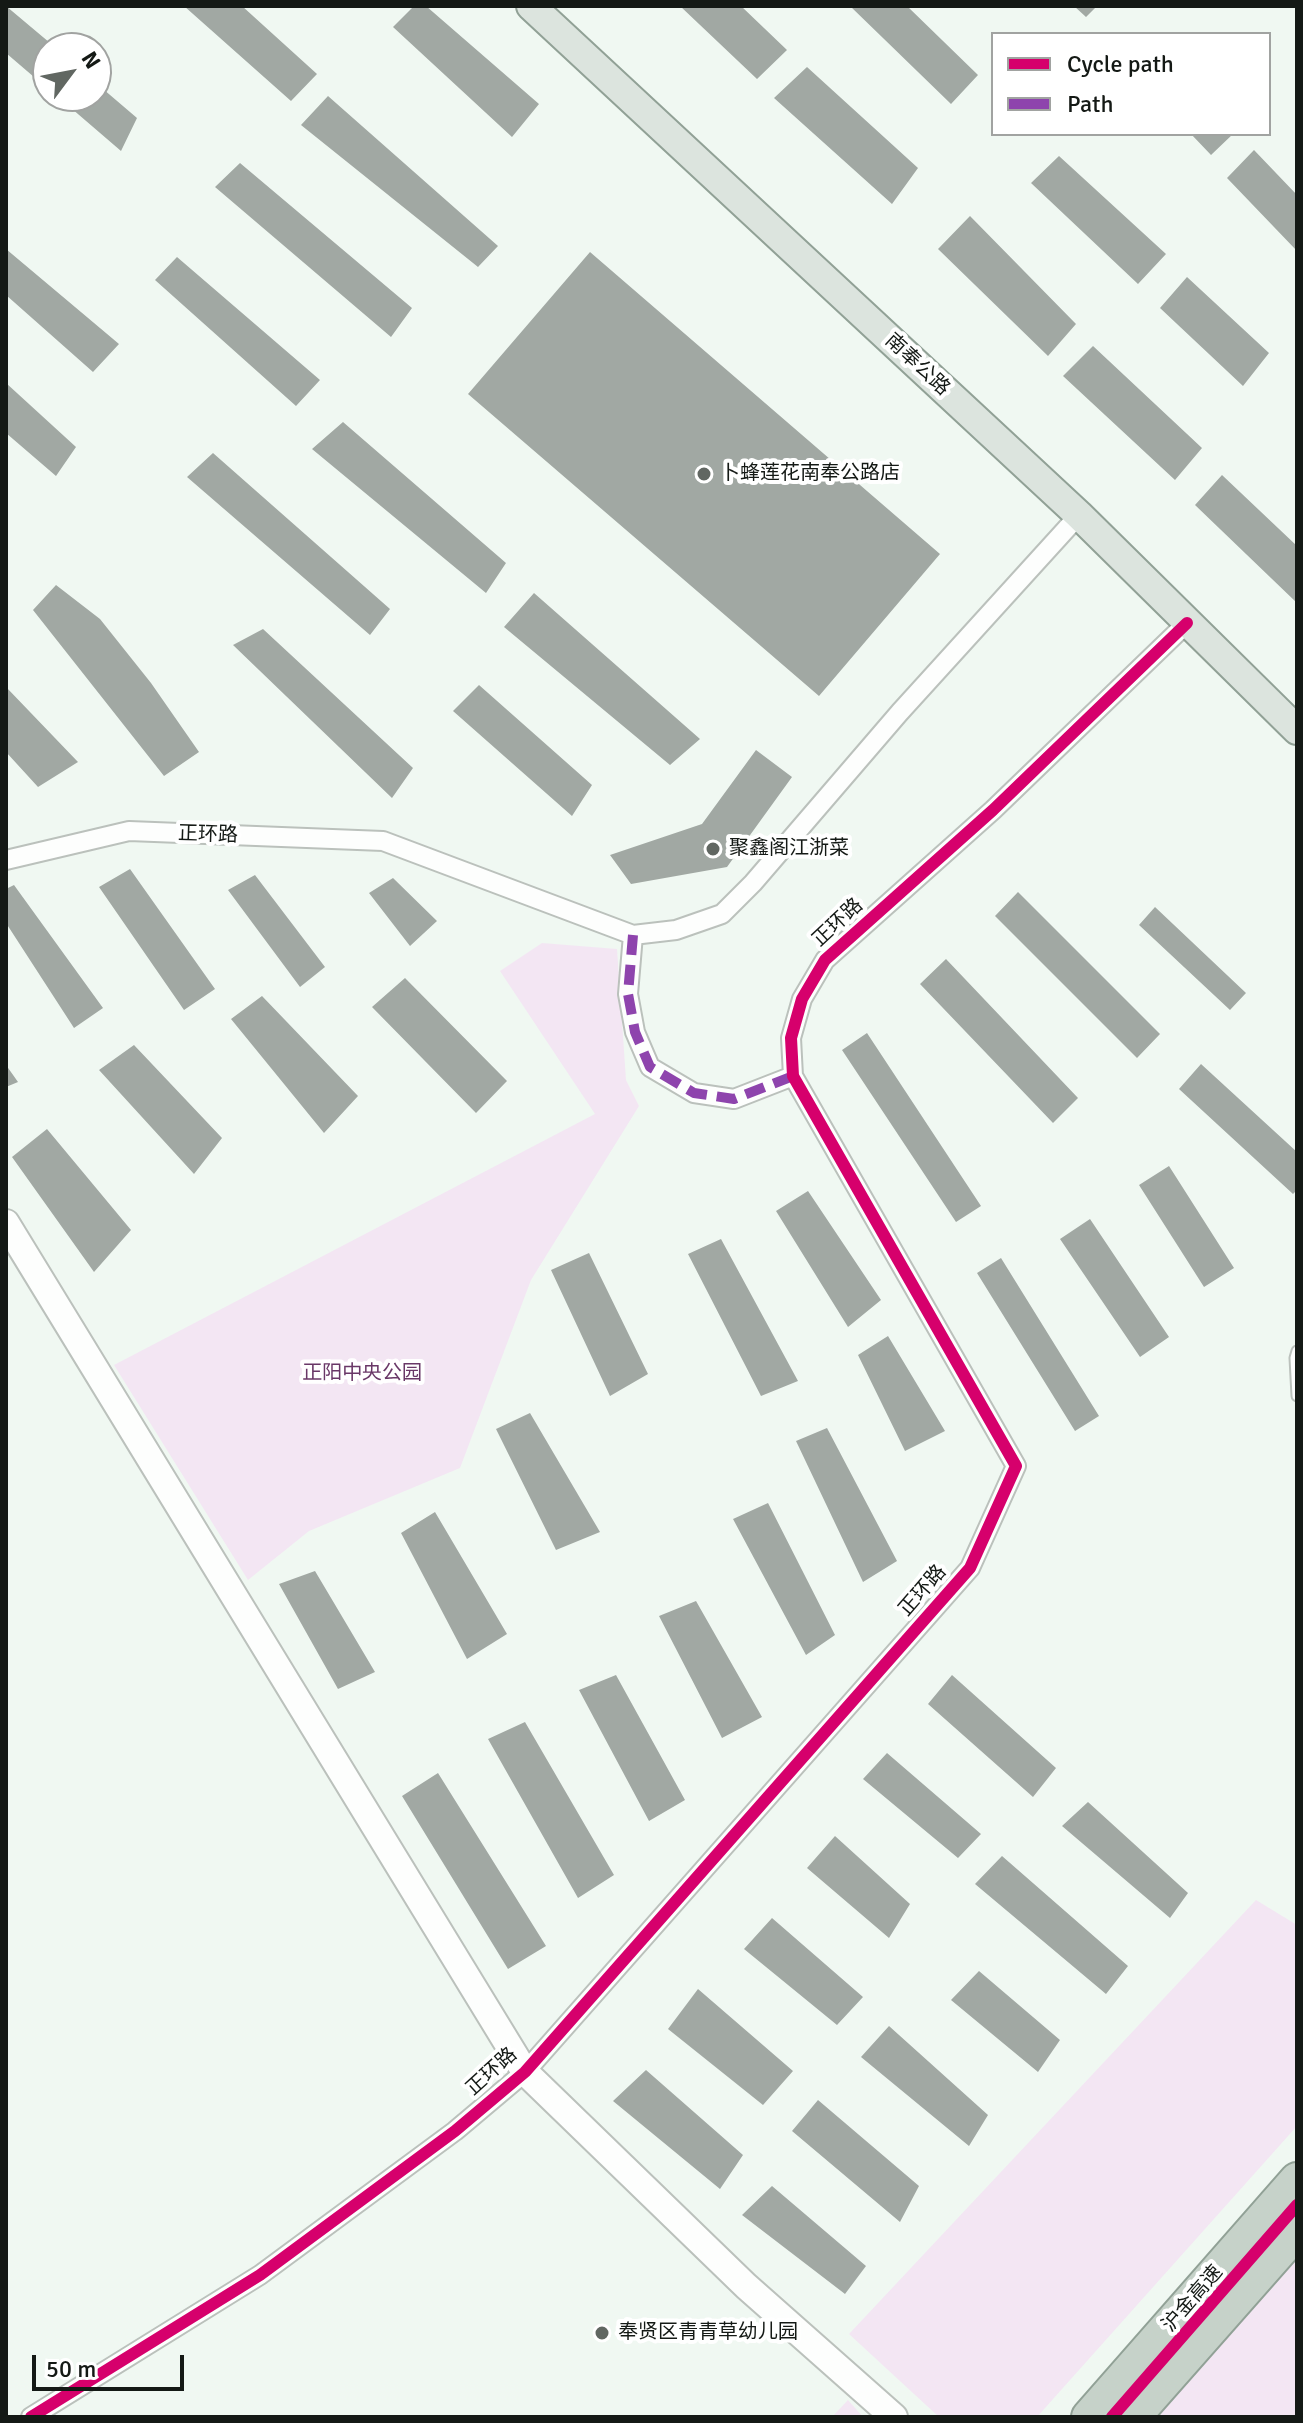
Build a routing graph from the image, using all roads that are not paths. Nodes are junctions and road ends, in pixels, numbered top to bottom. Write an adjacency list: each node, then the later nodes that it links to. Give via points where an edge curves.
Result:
1 (531, 6): 2 (main road, 南奉公路)
2 (1079, 515): 3 (main road, 南奉公路); 6 (street, 正环路, via 722,914 676,930)
3 (1187, 623): 4 (main road, 南奉公路); 7 (street, 正环路, via 993,810 825,960 802,999 791,1038)
4 (1297, 730)
5 (6, 860): 6 (street, 正环路, via 129,831 383,841)
6 (633, 935): 7 (street, via 628,994 635,1032 650,1067 694,1093 734,1099)
7 (793, 1076): 11 (street, 正环路, via 1016,1466 970,1568)
8 (6, 1223): 11 (main road)
9 (1297, 1351): 10 (lane)
10 (1297, 1396)
11 (525, 2072): 15 (street, 正环路, via 455,2131 260,2275); 16 (main road, via 746,2286)
12 (1297, 2180): 17 (highway, 沪金高速)
13 (1297, 2205): 18 (street)
14 (1297, 2231): 19 (highway, 沪金高速)
15 (31, 2417)
16 (894, 2417)
17 (1089, 2417)
18 (1112, 2417)
19 (1133, 2417)

